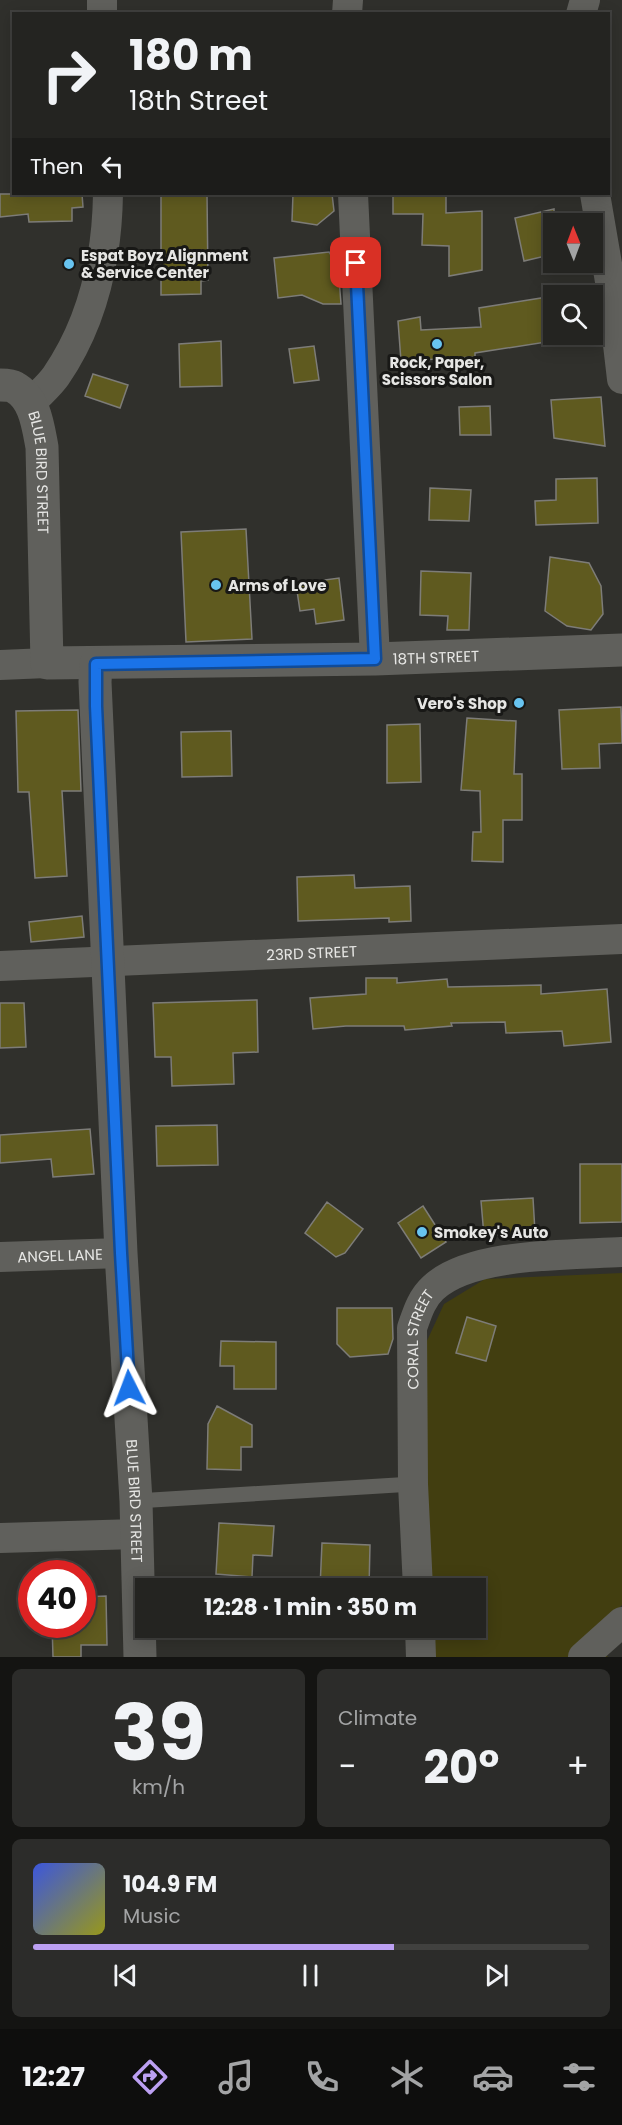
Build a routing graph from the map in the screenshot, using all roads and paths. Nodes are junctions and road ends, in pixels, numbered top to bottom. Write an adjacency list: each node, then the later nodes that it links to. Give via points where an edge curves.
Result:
1 (108, 195): 6 (street, BLUE BIRD STREET, via 103,260 83,327 55,378)
2 (353, 195): 8 (street)
3 (595, 195): 4 (street)
4 (622, 379)
5 (0, 384): 6 (street, via 15,387)
6 (31, 403): 9 (street, BLUE BIRD STREET, via 42,447)
7 (622, 650): 8 (street, 18TH STREET)
8 (375, 659): 10 (street, 18TH STREET)
9 (48, 663): 10 (street, 18TH STREET); 11 (street, 18TH STREET)
10 (96, 664): 13 (street, BLUE BIRD STREET)
11 (0, 665)
12 (622, 939): 13 (street, 23RD STREET)
13 (108, 963): 14 (street, 23RD STREET); 16 (street, BLUE BIRD STREET)
14 (0, 966)
15 (622, 1252): 18 (street, CORAL STREET, via 482,1264 434,1287 420,1305 412,1328)
16 (121, 1253): 17 (street, ANGEL LANE); 19 (street, BLUE BIRD STREET)
17 (0, 1257)
18 (413, 1484): 19 (lane); 22 (street, CORAL STREET)
19 (136, 1501): 20 (street, BLUE BIRD STREET)
20 (137, 1534): 21 (street); 25 (street, BLUE BIRD STREET)
21 (0, 1538)
22 (418, 1578)
23 (622, 1622): 27 (street)
24 (420, 1638): 26 (street)
25 (140, 1657)
26 (421, 1657)
27 (583, 1657)

